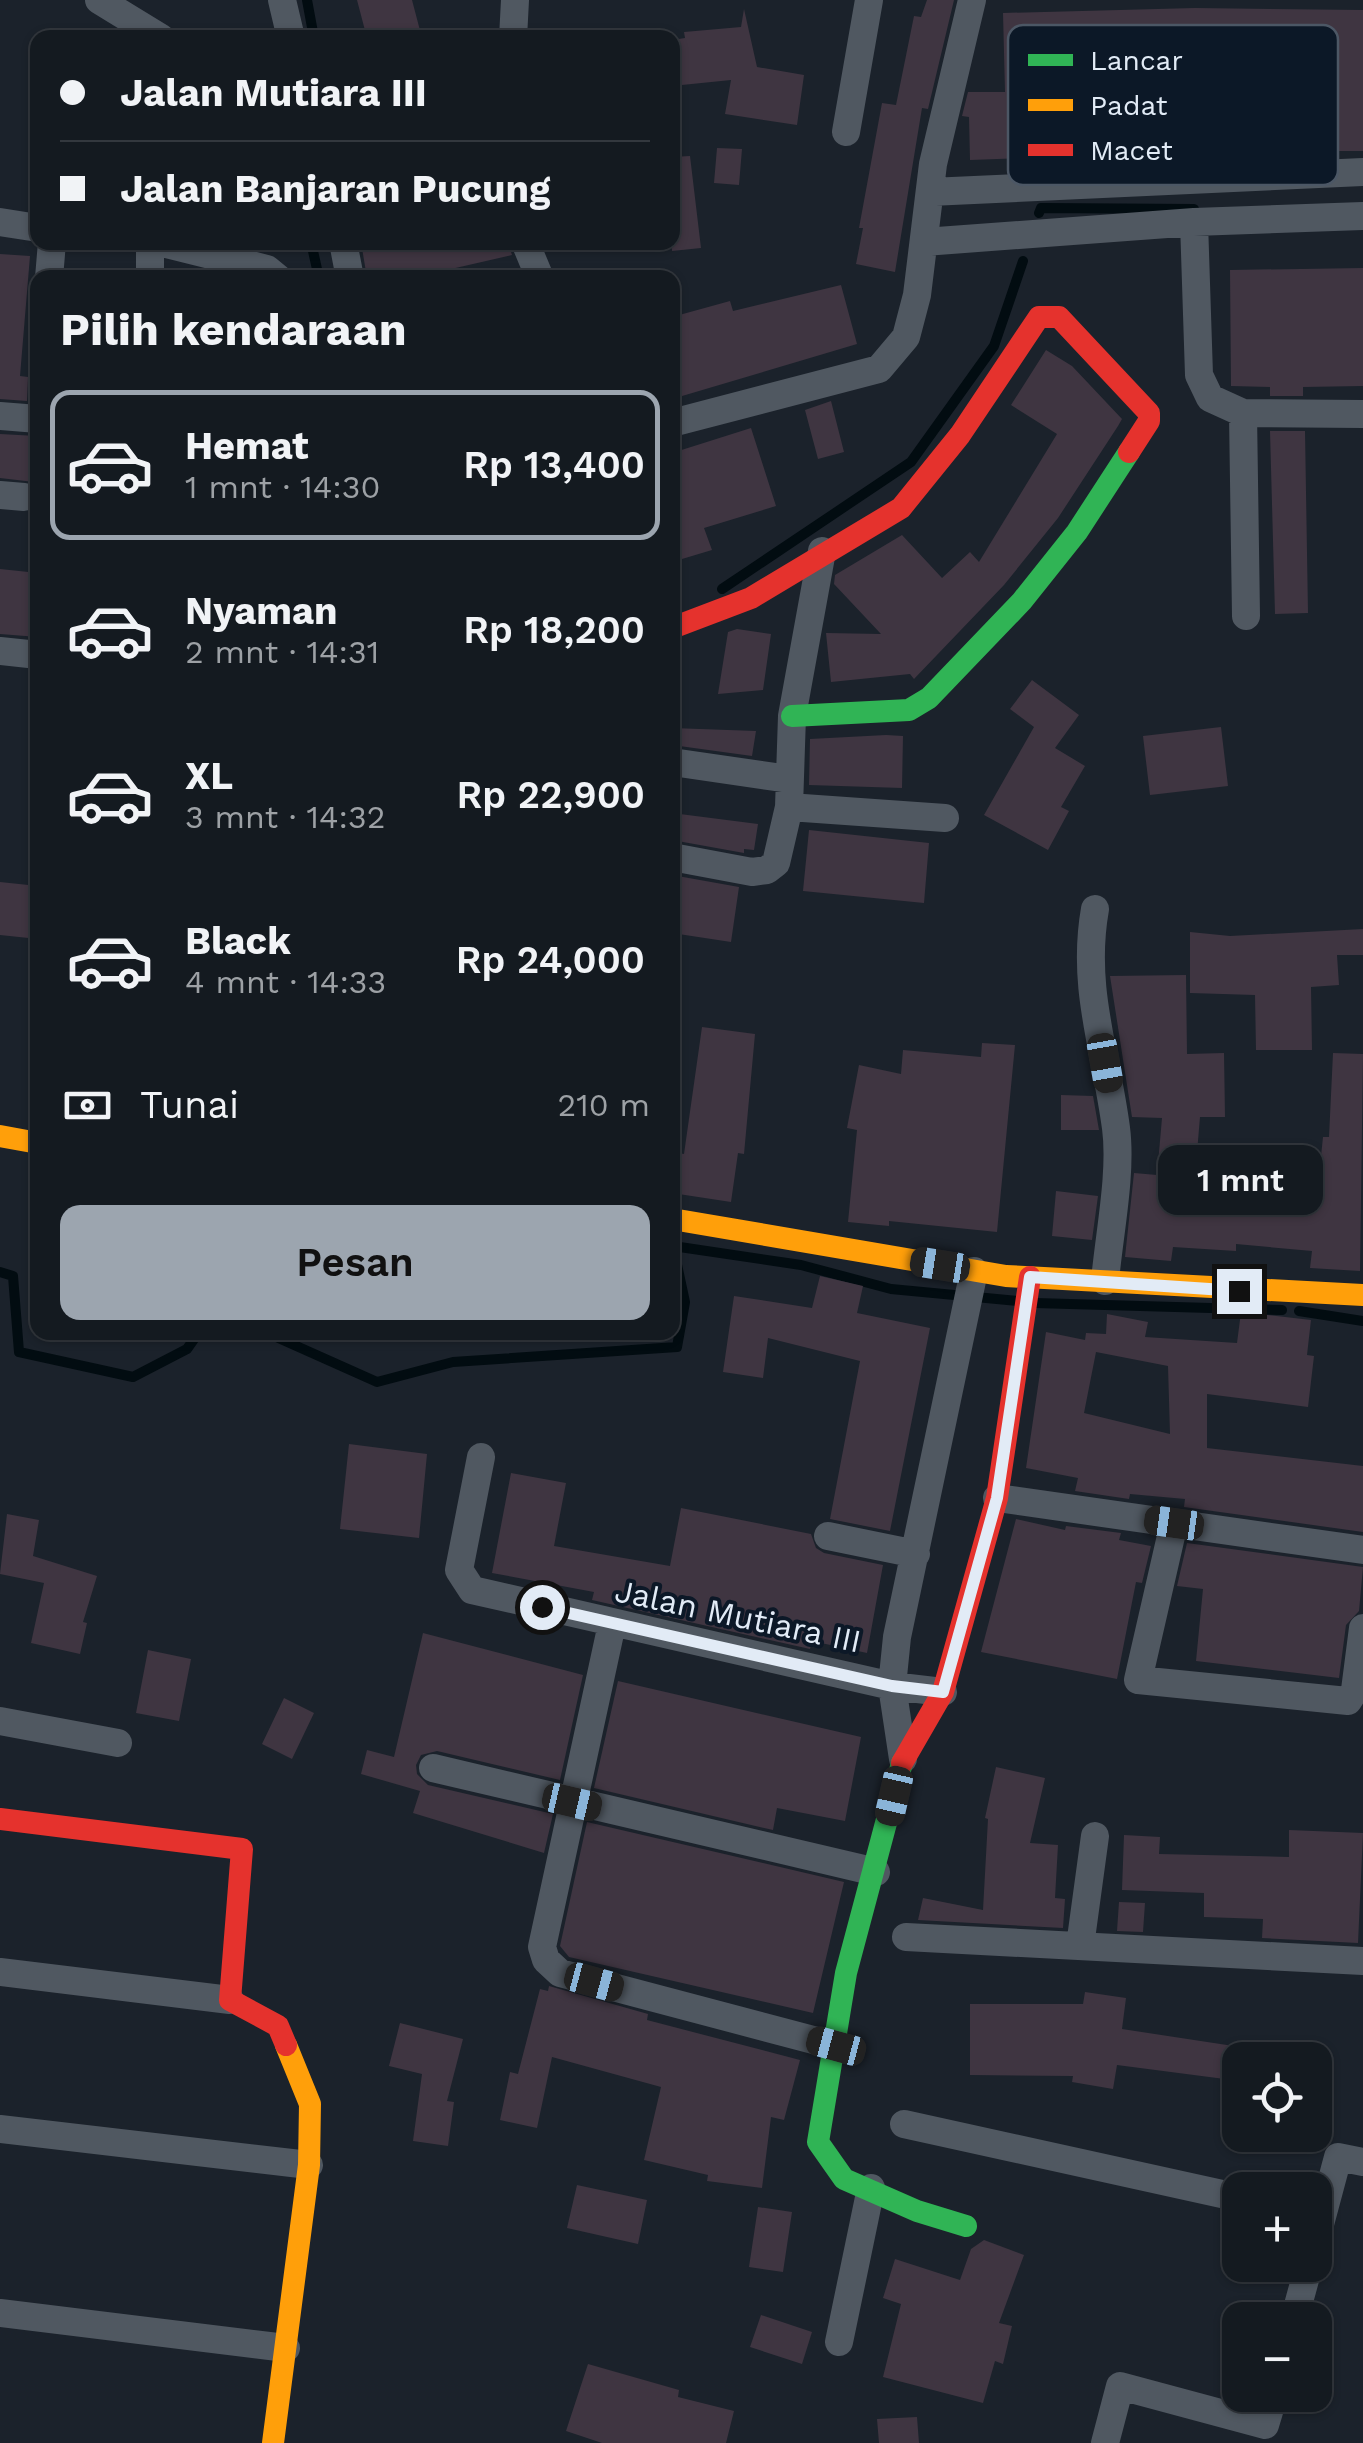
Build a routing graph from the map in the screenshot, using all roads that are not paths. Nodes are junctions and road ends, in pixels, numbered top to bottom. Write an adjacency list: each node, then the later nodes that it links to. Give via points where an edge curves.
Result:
1 (99, 0): 6 (street)
2 (282, 0): 7 (street)
3 (515, 0): 8 (street)
4 (868, 0): 9 (street)
5 (972, 0): 14 (street)
6 (148, 30)
7 (289, 30)
8 (513, 30)
9 (846, 132)
10 (1363, 172): 11 (street)
11 (1338, 173)
12 (1082, 185): 13 (street)
13 (974, 190): 14 (street); 19 (street)
14 (930, 192): 20 (street)
15 (1363, 216): 17 (street)
16 (0, 222): 18 (street)
17 (1194, 222): 19 (street); 23 (street, via 1199,376 1210,398)
18 (30, 227)
19 (976, 238): 20 (street)
20 (924, 242): 27 (street, via 906,337 878,368)
21 (192, 250): 22 (street)
22 (269, 270)
23 (1243, 413): 24 (street); 29 (street)
24 (1363, 414)
25 (0, 416): 26 (street)
26 (30, 418)
27 (680, 421)
28 (822, 551): 30 (street, via 750,598); 33 (street); 33 (street, via 900,508 960,435 1038,318 1058,317 1149,413 1078,532 1022,602 929,698 908,710)
29 (1246, 616)
30 (680, 625)
31 (0, 651): 32 (street)
32 (30, 654)
33 (792, 716): 35 (street)
34 (680, 764): 35 (street)
35 (789, 793): 36 (street); 37 (street, via 776,863 767,870)
36 (945, 818)
37 (680, 858)
38 (1095, 909): 44 (street, via 1088,952 1091,999 1117,1133)
39 (0, 1136): 40 (street)
40 (30, 1142)
41 (680, 1221): 42 (street)
42 (974, 1279): 43 (street); 51 (street)
43 (1029, 1281): 44 (street); 47 (street)
44 (1105, 1281): 45 (street)
45 (1363, 1295)
46 (480, 1456): 52 (street, Jalan Mutiara III, via 461,1551 464,1582 472,1590)
47 (997, 1498): 48 (street); 55 (street)
48 (1174, 1523): 50 (street); 53 (street, via 1138,1680 1348,1702)
49 (828, 1536): 51 (street)
50 (1363, 1550)
51 (916, 1554): 54 (street)
52 (612, 1624): 54 (street, Jalan Mutiara III); 60 (street)
53 (1363, 1628)
54 (892, 1686): 55 (street, Jalan Mutiara III); 58 (street)
55 (943, 1692): 58 (street)
56 (0, 1721): 57 (street)
57 (118, 1743)
58 (902, 1759): 63 (street)
59 (433, 1768): 60 (street)
60 (572, 1802): 63 (street); 69 (street, via 542,1947 560,1973)
61 (0, 1819): 68 (street, via 242,1849)
62 (1094, 1836): 65 (street)
63 (876, 1872): 69 (street, via 846,1973)
64 (906, 1937): 65 (street)
65 (1080, 1946): 66 (street)
66 (1363, 1961)
67 (0, 1972): 68 (street)
68 (230, 2000): 73 (street, via 278,2026 301,2074 310,2104)
69 (836, 2046): 75 (street, via 818,2142 844,2178)
70 (904, 2124): 76 (street)
71 (0, 2129): 73 (street)
72 (1363, 2162): 74 (street, via 1338,2156)
73 (309, 2165): 80 (street)
74 (1332, 2176)
75 (871, 2188): 77 (street); 79 (street)
76 (1222, 2194)
77 (966, 2226)
78 (0, 2313): 80 (street)
79 (838, 2342)
80 (286, 2348): 82 (street)
81 (1263, 2434): 83 (street, via 1120,2386)
82 (274, 2443)
83 (1104, 2443)

